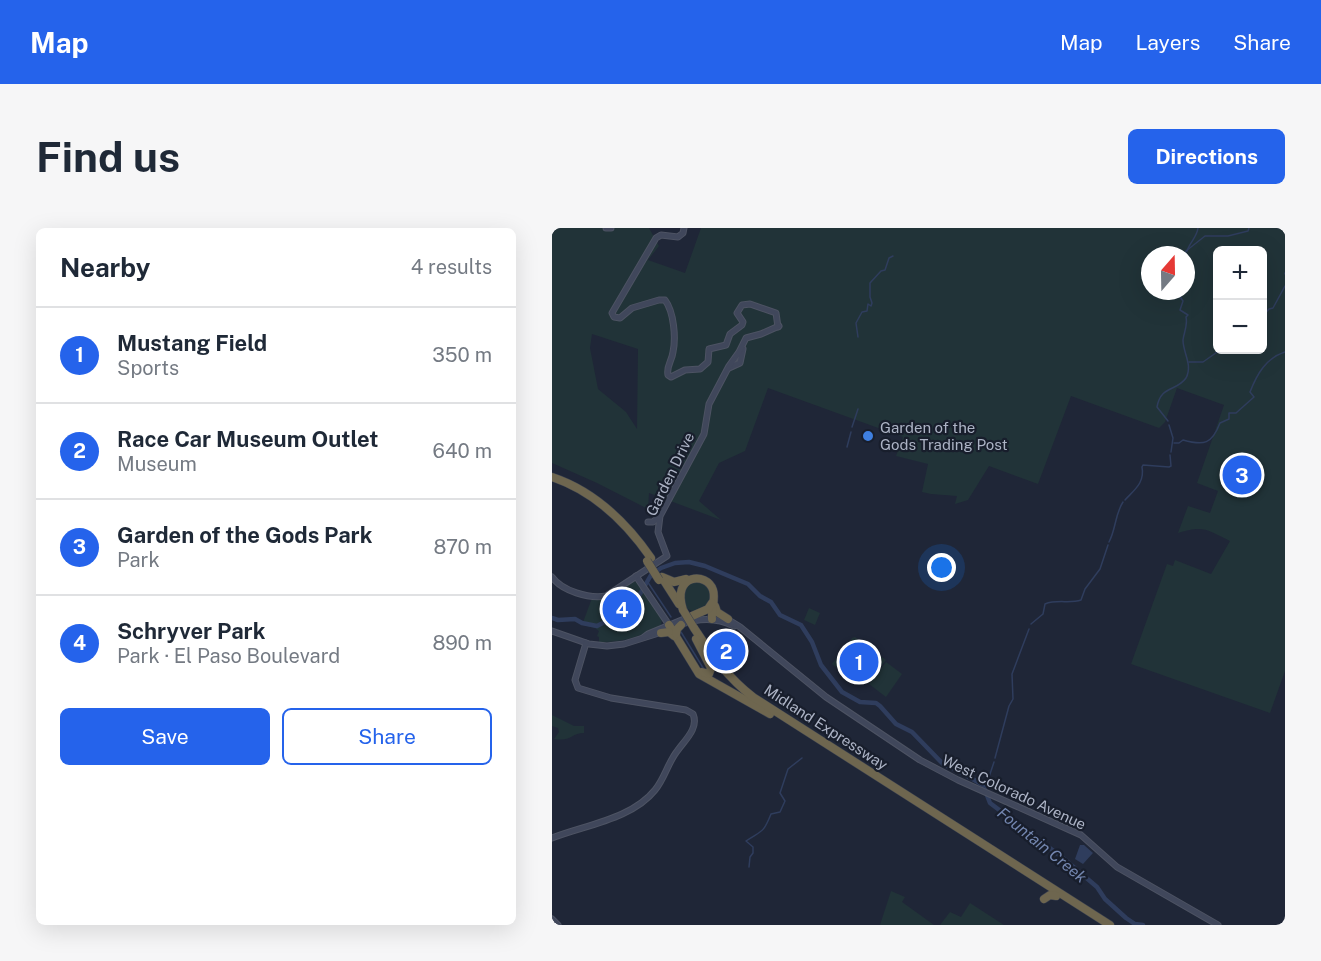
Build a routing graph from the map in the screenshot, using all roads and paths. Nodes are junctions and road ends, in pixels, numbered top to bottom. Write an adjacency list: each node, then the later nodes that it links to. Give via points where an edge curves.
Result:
1 (684, 228): 3 (street, Garden Drive, via 678,237 656,238 612,314 620,318 632,308 665,300 673,315 674,351 668,375 700,369 708,362 709,349 726,345 730,334 742,326 737,313 742,305 776,313 779,326 746,338 710,405 704,434)
2 (552, 478): 6 (highway, Midland Expressway, bridge, via 609,514)
3 (662, 513): 4 (street); 7 (street, Garden Drive, via 658,532 667,556)
4 (648, 522)
5 (552, 577): 7 (street, via 562,588 598,597)
6 (661, 578): 8 (highway, via 674,582 695,576 706,578 716,590); 9 (highway, Midland Expressway)
7 (638, 579): 10 (street)
8 (714, 604): 9 (highway, via 711,585 693,579 681,589); 11 (highway); 12 (highway); 13 (highway, via 717,612)
9 (681, 611): 15 (highway, Midland Expressway, bridge)
10 (663, 616): 14 (street); 18 (street, via 665,624)
11 (692, 616): 12 (street); 14 (street)
12 (713, 616): 13 (street); 14 (street); 16 (street)
13 (728, 619): 16 (street, West Colorado Avenue)
14 (674, 628): 18 (street); 18 (highway, via 669,633); 19 (highway, via 699,669 709,674 710,664); 21 (highway, via 699,674)
15 (692, 629): 19 (highway, Midland Expressway); 22 (highway, Midland Expressway, via 738,685)
16 (743, 630): 29 (street, West Colorado Avenue, via 826,697 920,760 1081,835 1117,867)
17 (552, 631): 20 (street)
18 (660, 631): 20 (street, via 650,638 620,645)
19 (696, 639): 21 (highway, Midland Expressway, via 730,684)
20 (586, 643): 23 (street, via 575,684 579,689 689,711 695,718 693,728 656,789 643,802 611,819)
21 (777, 718): 22 (highway, Midland Expressway)
22 (812, 737): 24 (highway, Midland Expressway)
23 (552, 838)
24 (1050, 889): 27 (highway, Midland Expressway); 28 (highway, Midland Expressway)
25 (552, 919): 26 (street)
26 (558, 925)
27 (1102, 925)
28 (1110, 925)
29 (1218, 925)

